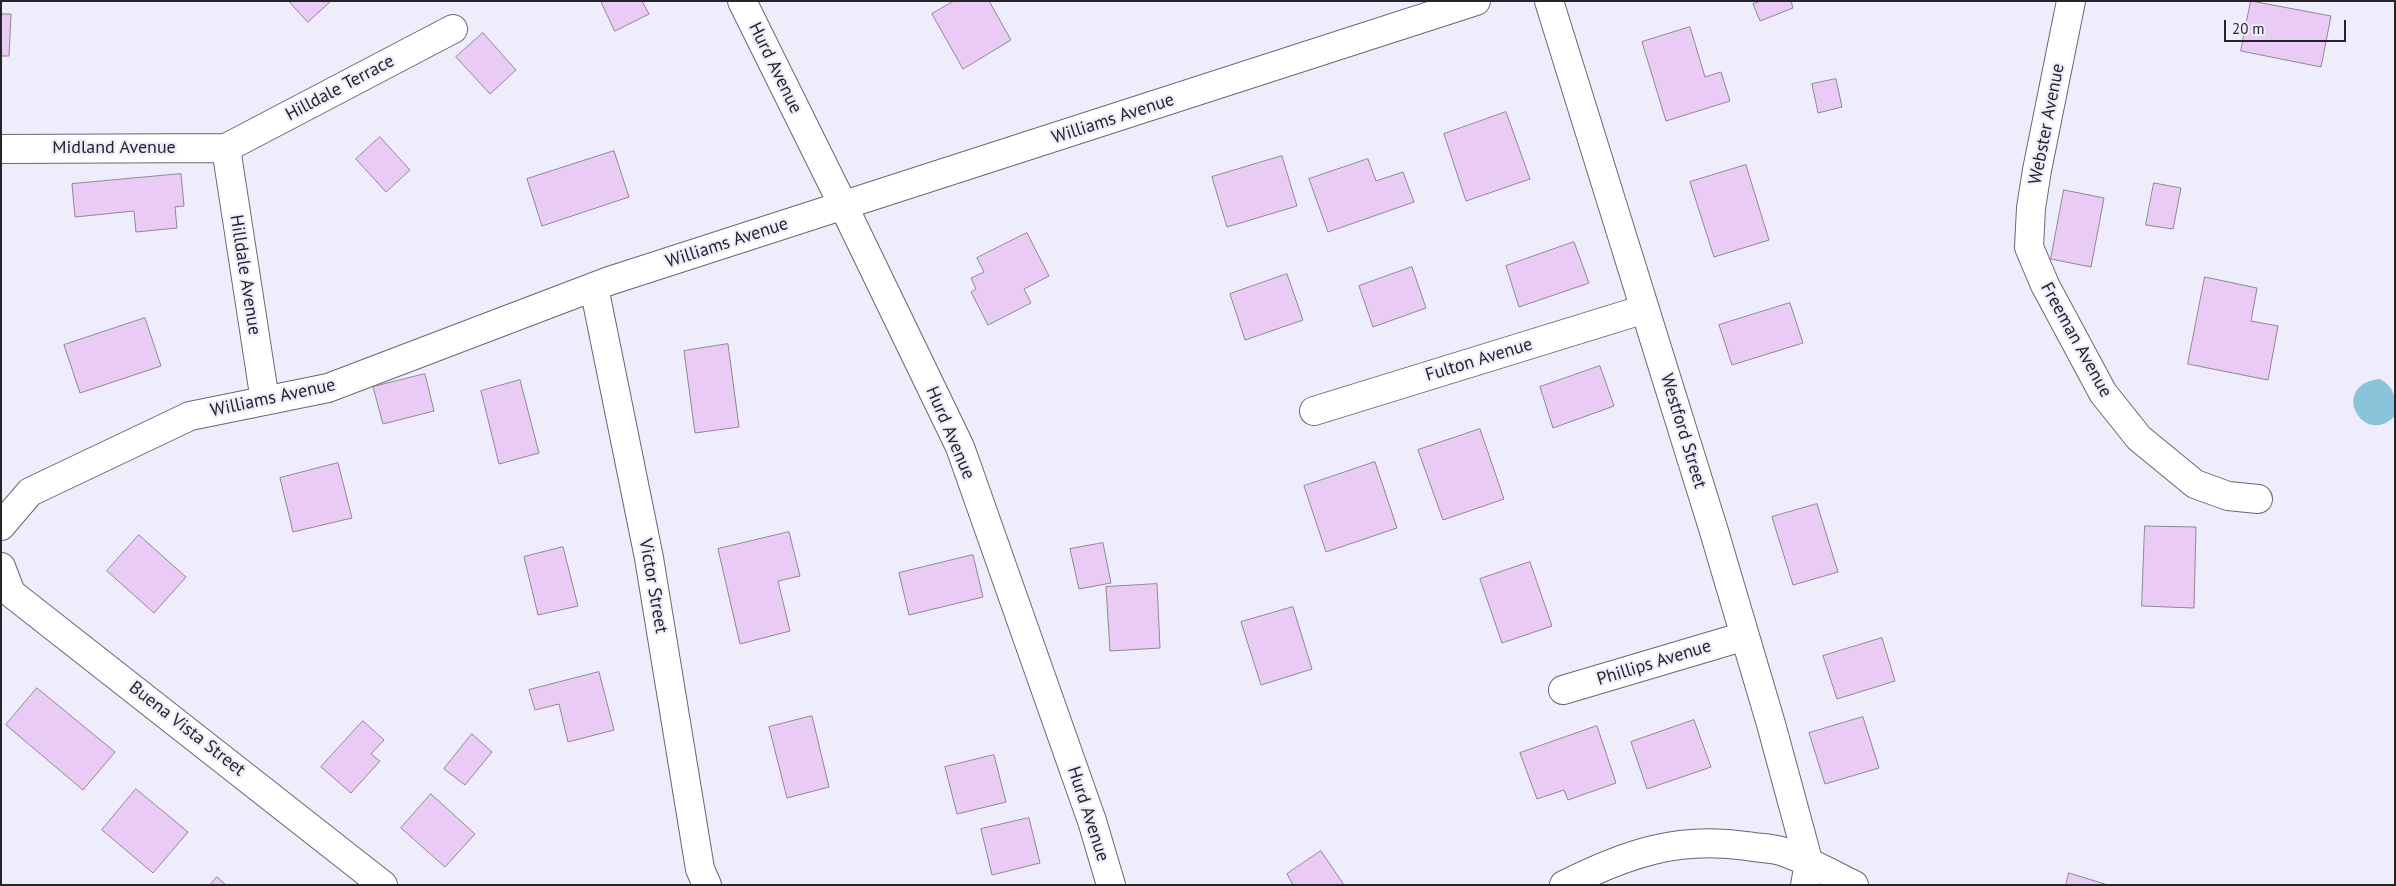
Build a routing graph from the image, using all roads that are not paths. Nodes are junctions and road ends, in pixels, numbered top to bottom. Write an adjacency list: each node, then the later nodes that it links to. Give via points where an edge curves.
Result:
1 (742, 1): 8 (street, Hurd Avenue)
2 (1476, 1): 8 (street, Williams Avenue)
3 (1549, 1): 11 (street, Westford Street)
4 (2072, 1): 9 (street, Webster Avenue, via 2037,170)
5 (453, 29): 6 (street, Hilldale Terrace)
6 (226, 148): 7 (street, Midland Avenue); 12 (street, Hilldale Avenue)
7 (1, 149)
8 (844, 205): 10 (street, Williams Avenue); 22 (street, Hurd Avenue, via 960,447 1092,821)
9 (2029, 247): 14 (street, Freeman Avenue, via 2045,285 2103,393 2139,438 2195,484 2228,496)
10 (594, 287): 12 (street, Williams Avenue, via 328,388); 20 (street, Victor Street, via 649,558)
11 (1645, 309): 13 (street, Fulton Avenue); 17 (street, Westford Street)
12 (265, 401): 15 (street, Williams Avenue, via 190,416 30,492)
13 (1314, 411)
14 (2258, 499)
15 (1, 526)
16 (1, 567): 21 (street, Buena Vista Street, via 10,593)
17 (1745, 636): 18 (street, Phillips Avenue); 19 (street, Westford Street)
18 (1563, 690)
19 (1807, 874): 23 (street, via 1780,851 1707,842 1671,845 1638,853); 24 (street)
20 (698, 879)
21 (383, 885)
22 (1110, 885)
23 (1564, 885)
24 (1854, 885)

